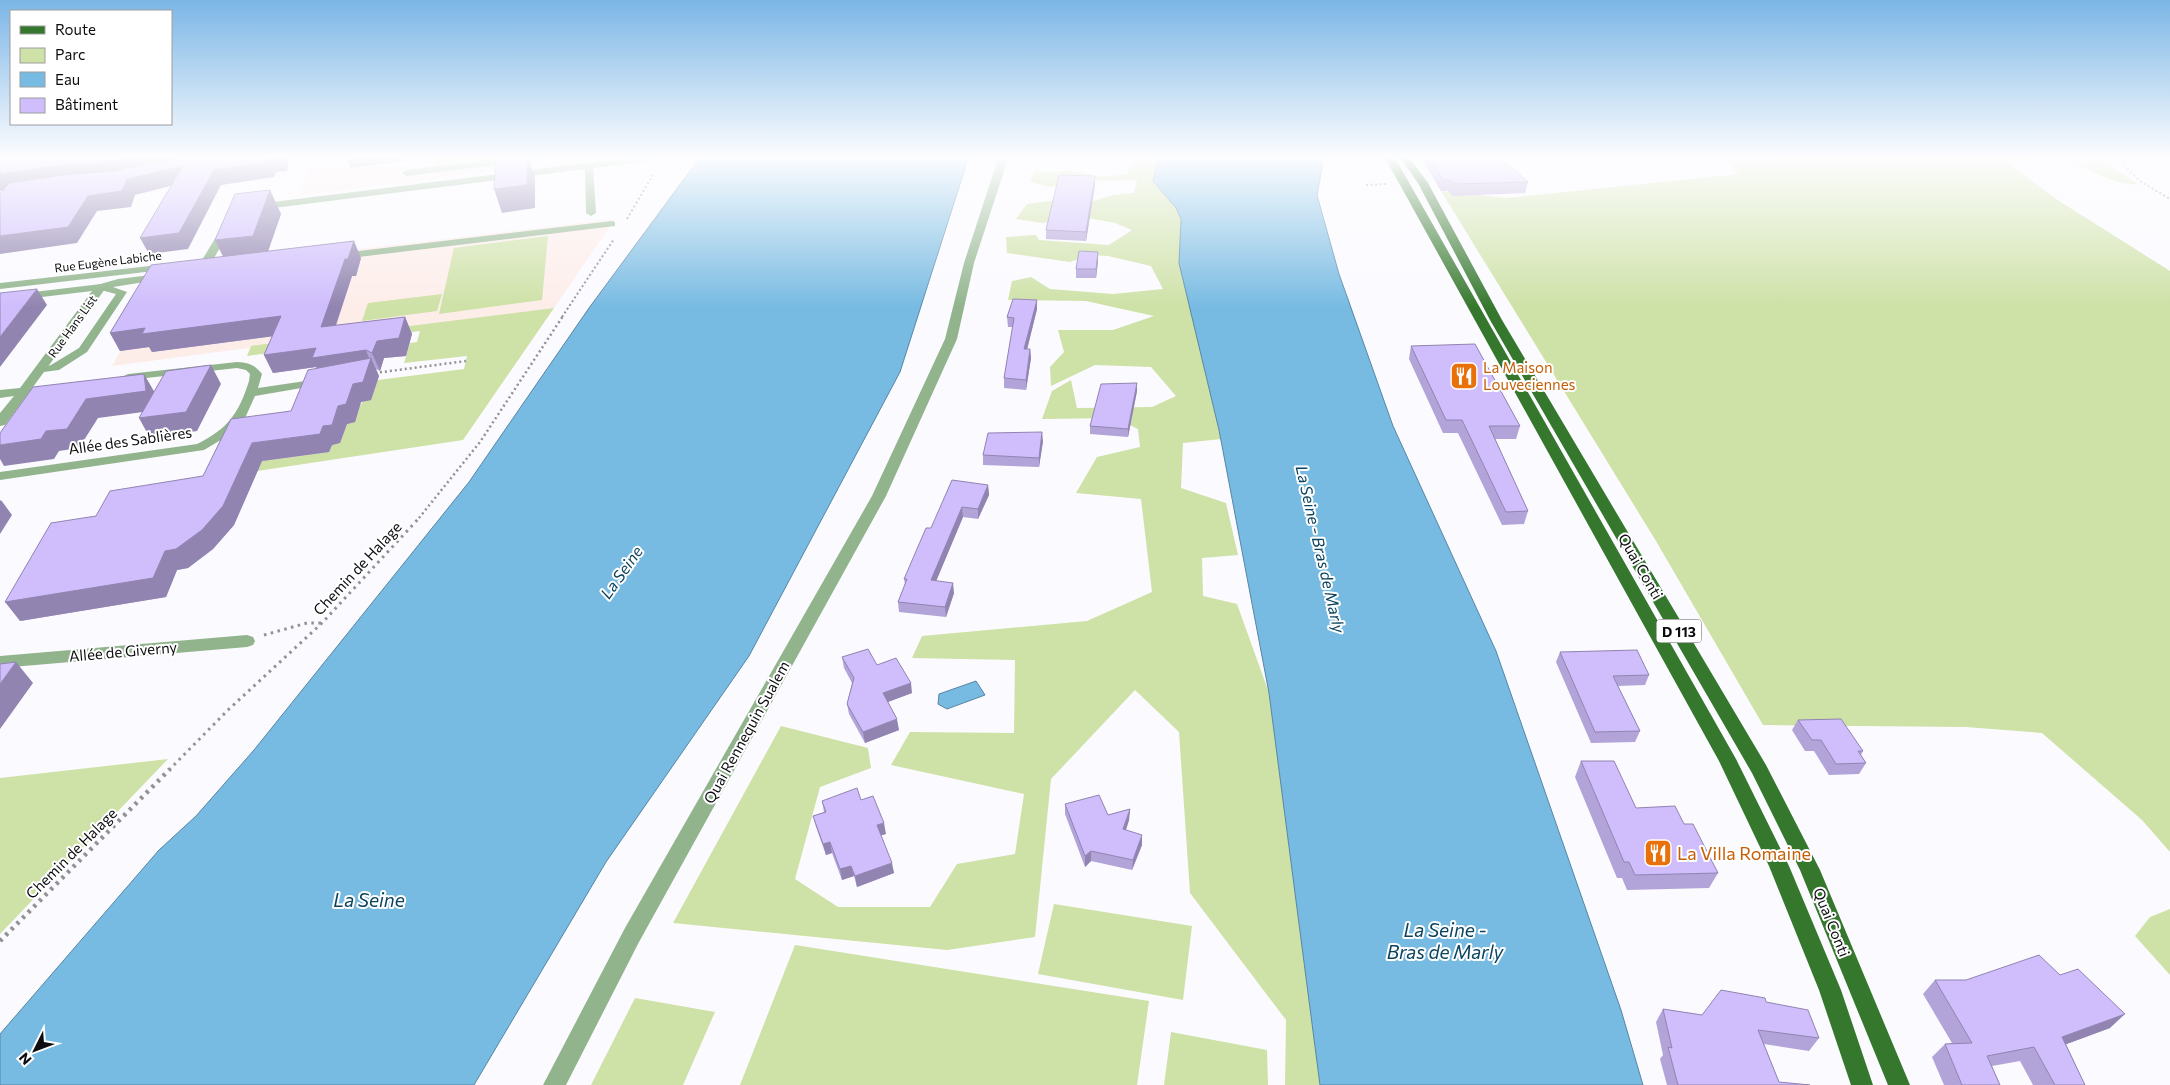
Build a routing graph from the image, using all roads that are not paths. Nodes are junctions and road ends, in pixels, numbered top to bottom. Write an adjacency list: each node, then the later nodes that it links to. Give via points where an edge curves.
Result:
1 (258, 207): 6 (street)
2 (591, 207): 7 (lane)
3 (987, 207): 27 (street, Quai Rennequin Sualem, via 969,263 952,339 879,496 632,935)
4 (1412, 207): 28 (main road, Quai Conti / D 113, via 1728,759 1783,875 1830,990)
5 (1436, 207): 29 (main road, Quai Conti / D 113, via 1496,320 1760,770 1810,870)
6 (247, 208)
7 (591, 213)
8 (233, 217): 11 (street, Rue Eugène Labiche, via 206,263)
9 (615, 228): 10 (lane)
10 (335, 257)
11 (182, 270): 12 (lane); 13 (street, Rue Eugène Labiche); 14 (lane)
12 (217, 271)
13 (0, 286)
14 (101, 287): 15 (street, Rue Hans List); 16 (street, Rue Hans List); 16 (lane, via 122,292 83,350 55,368)
15 (0, 299)
16 (40, 371): 20 (street, Rue Hans List)
17 (120, 378): 21 (lane, Allée des Sablières, via 237,364 254,370 256,378)
18 (327, 381): 21 (lane)
19 (38, 389): 20 (lane)
20 (23, 391): 22 (street); 23 (street, Rue Hans List)
21 (251, 393): 24 (lane, Allée des Sablières, via 236,425 200,447)
22 (0, 394)
23 (0, 422)
24 (0, 476)
25 (247, 641): 26 (street, Allée de Giverny)
26 (0, 662)
27 (554, 1085)
28 (1862, 1085)
29 (1899, 1085)

